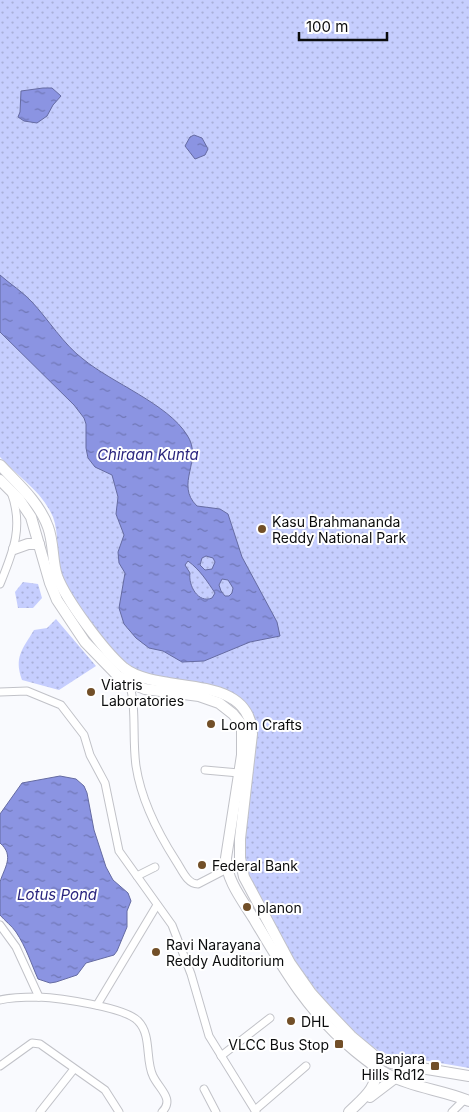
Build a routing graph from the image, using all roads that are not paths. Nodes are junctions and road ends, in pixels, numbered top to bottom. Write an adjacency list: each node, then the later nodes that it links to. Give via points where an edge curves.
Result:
1 (0, 465): 18 (main road, via 35,501 48,528 57,576 94,634 124,668 145,678 212,689 241,705 248,714 252,734 240,858 244,877)
2 (0, 480): 3 (main road)
3 (10, 490): 4 (main road, via 31,516); 5 (street, via 17,518)
4 (39, 544): 5 (main road); 7 (main road, via 57,600 78,633 118,676)
5 (14, 549): 6 (street)
6 (0, 584)
7 (129, 682): 8 (main road); 10 (street)
8 (145, 689): 10 (street); 12 (main road, via 199,696 219,703 234,714 242,726)
9 (0, 692): 15 (street, via 27,691 61,705 84,735 104,783 119,851)
10 (133, 697): 14 (street, via 136,766 146,802 168,849 194,884)
11 (205, 770): 12 (street)
12 (239, 773): 14 (main road)
13 (155, 867): 15 (street)
14 (227, 869): 18 (main road, via 232,882)
15 (137, 876): 16 (street)
16 (157, 904): 21 (street); 24 (street, via 172,925 192,974 209,1036)
17 (0, 925): 19 (street, via 16,947)
18 (271, 939): 23 (main road, via 303,998)
19 (39, 997): 20 (street); 21 (street)
20 (0, 1000)
21 (97, 1005): 36 (street, via 128,1015 142,1027 150,1069 168,1102)
22 (270, 1018): 24 (street)
23 (338, 1031): 27 (main road); 29 (main road, via 391,1063)
24 (221, 1056): 33 (street)
25 (0, 1066): 28 (street, via 32,1043 40,1044)
26 (306, 1066): 33 (street)
27 (377, 1067): 30 (main road); 38 (main road, via 373,1087)
28 (74, 1069): 34 (street); 35 (street, via 105,1090)
29 (469, 1076)
30 (395, 1078): 32 (main road); 39 (main road)
31 (204, 1089): 37 (street)
32 (467, 1100): 40 (street)
33 (256, 1111)
34 (40, 1112)
35 (119, 1112)
36 (162, 1112)
37 (216, 1112)
38 (349, 1112)
39 (355, 1112)
40 (452, 1112)

